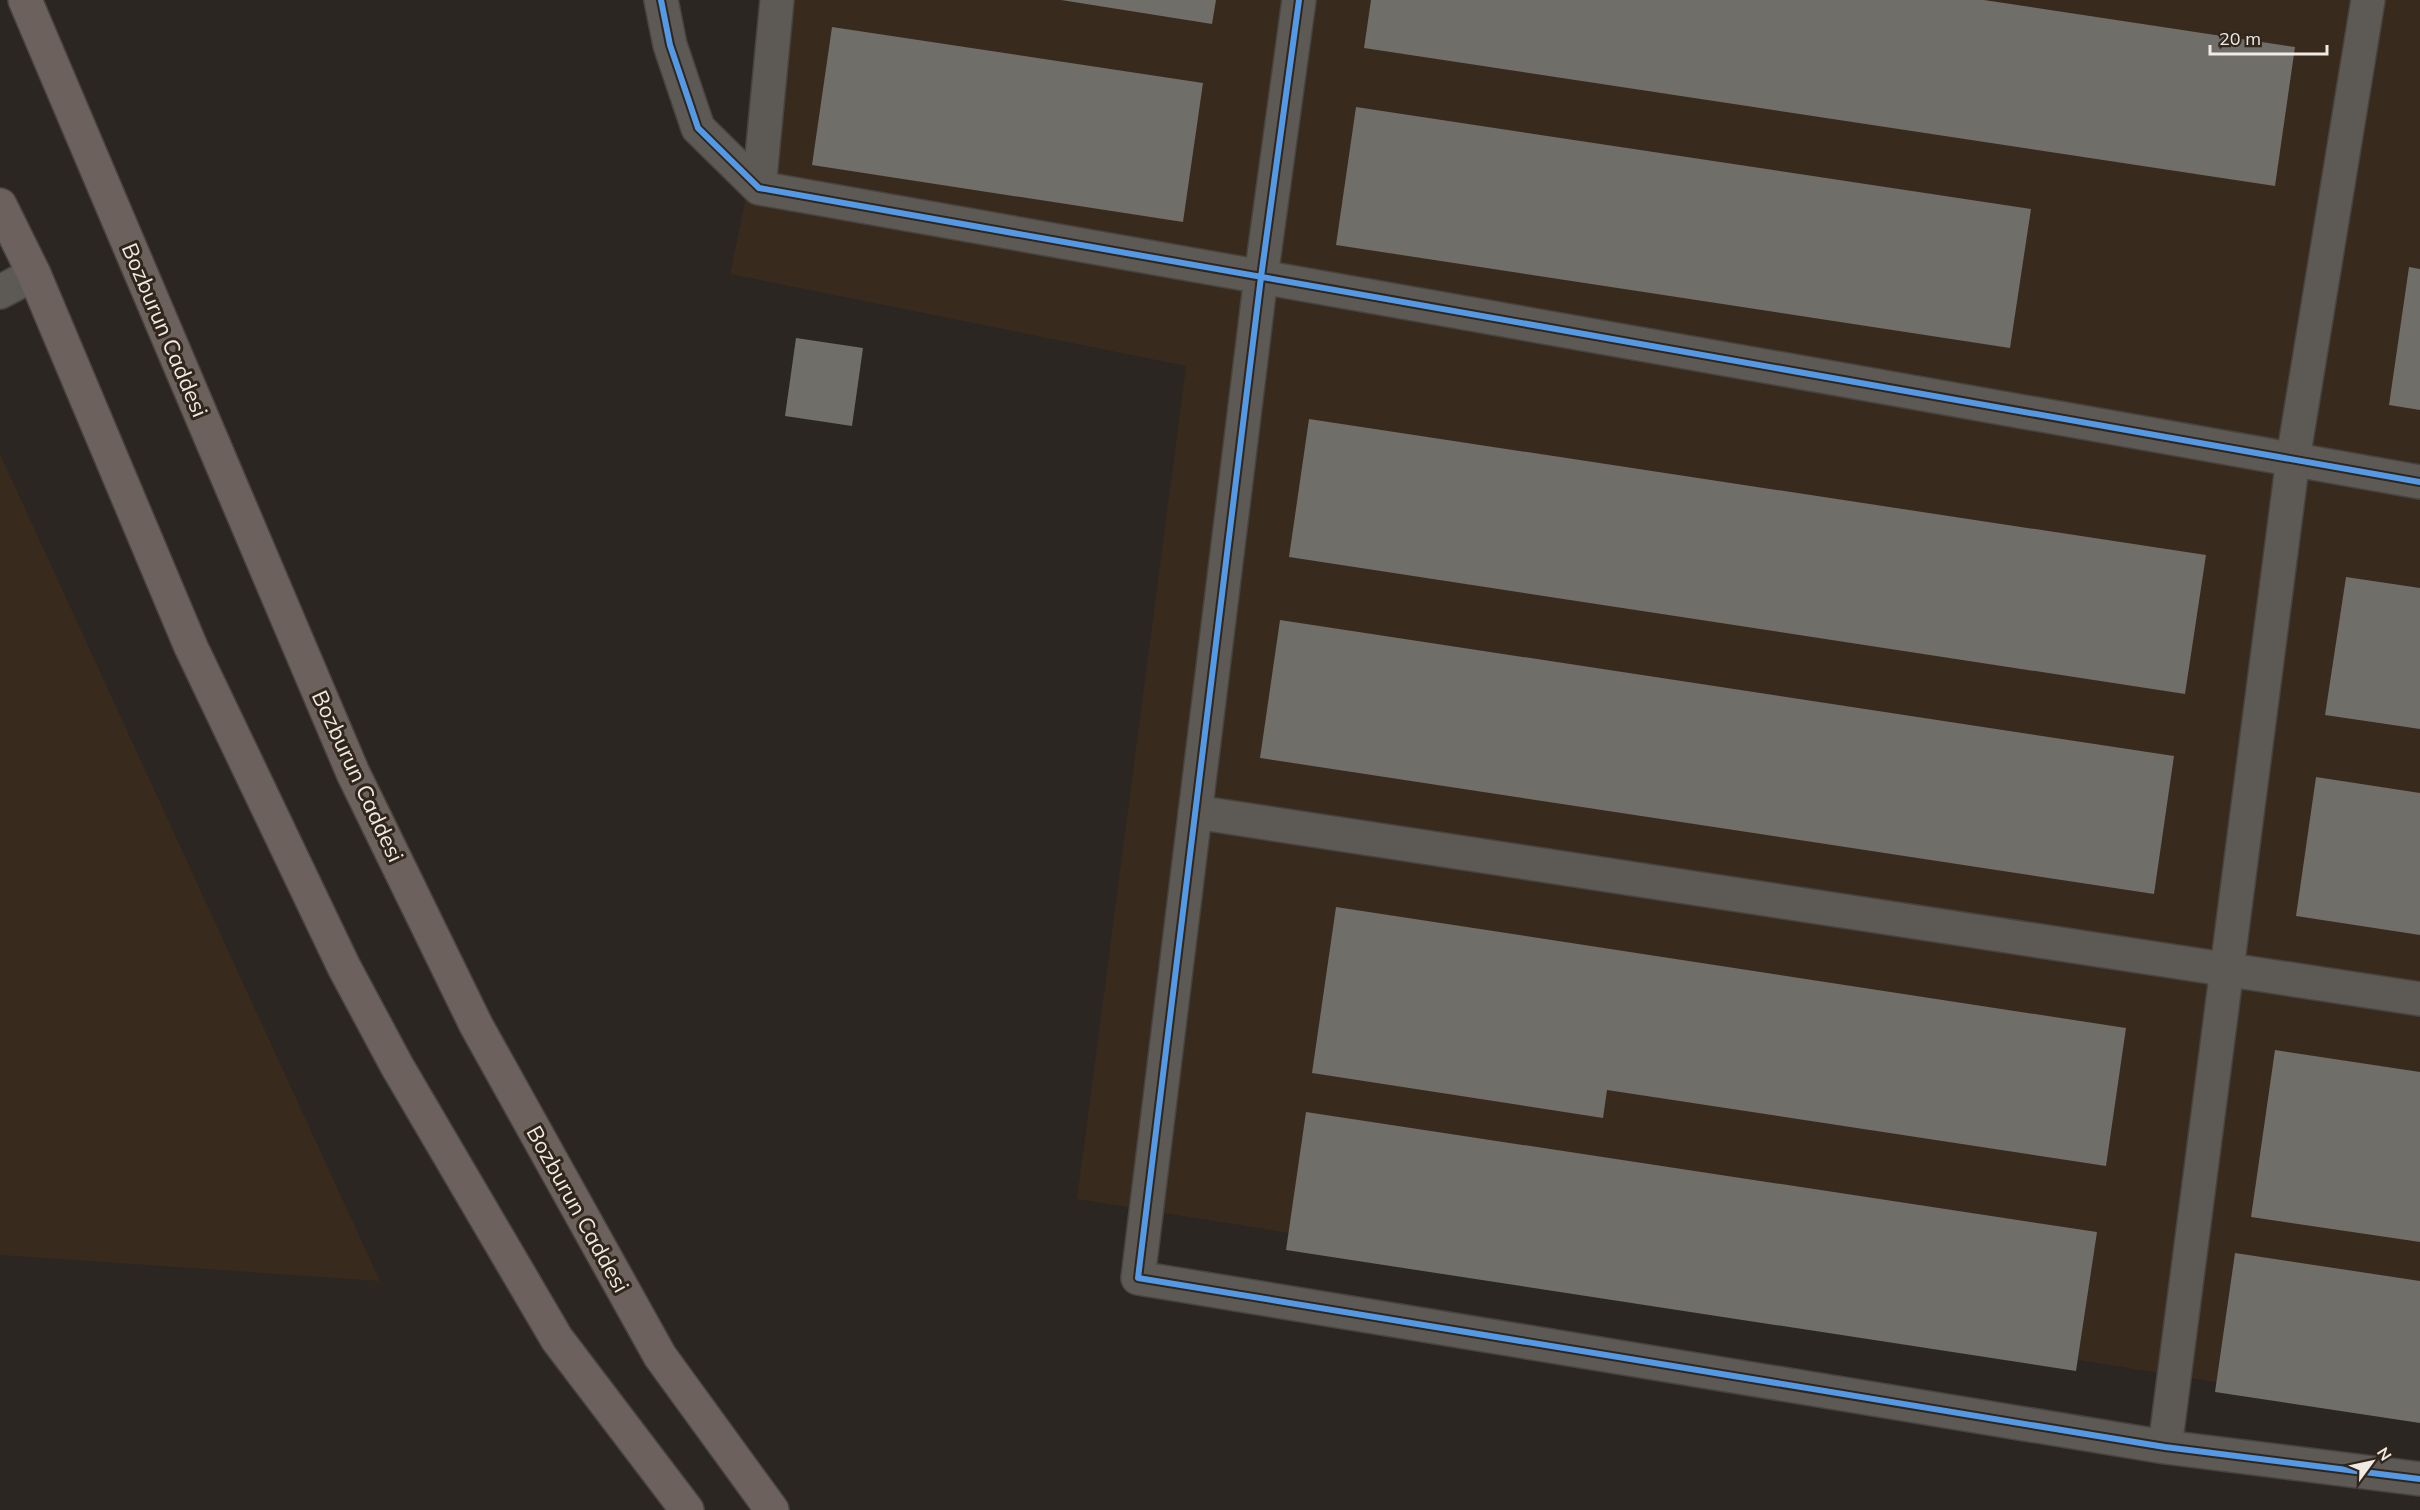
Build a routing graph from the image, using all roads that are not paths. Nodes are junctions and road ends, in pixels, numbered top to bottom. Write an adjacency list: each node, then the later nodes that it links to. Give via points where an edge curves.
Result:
1 (25, 0): 19 (main road, Bozburun Caddesi, via 353,773 476,1025 660,1356)
2 (661, 0): 6 (street, via 670,45 698,128)
3 (777, 0): 6 (street)
4 (1299, 0): 9 (street)
5 (2368, 0): 11 (street)
6 (759, 188): 9 (street)
7 (0, 205): 8 (main road)
8 (34, 274): 10 (street); 18 (main road, via 191,647 344,968 557,1339)
9 (1261, 277): 11 (street); 13 (street)
10 (0, 292)
11 (2293, 459): 12 (street); 14 (street)
12 (2420, 482)
13 (1195, 812): 14 (street); 16 (street, via 1138,1278)
14 (2227, 969): 15 (street); 16 (street)
15 (2420, 999)
16 (2165, 1447): 17 (street)
17 (2420, 1479)
18 (687, 1510)
19 (772, 1510)

